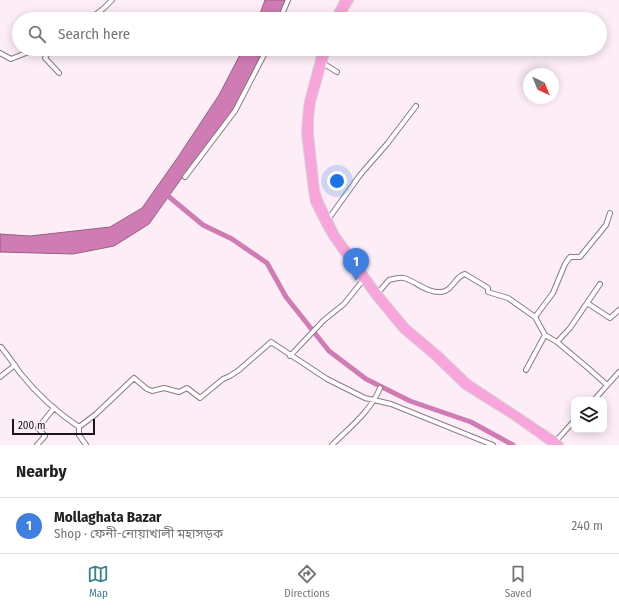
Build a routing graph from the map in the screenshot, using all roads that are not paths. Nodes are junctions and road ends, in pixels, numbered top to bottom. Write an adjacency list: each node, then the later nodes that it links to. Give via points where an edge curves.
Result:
1 (112, 0): 5 (street)
2 (288, 0): 6 (street)
3 (344, 0): 7 (highway)
4 (350, 0): 8 (highway)
5 (99, 12)
6 (283, 12)
7 (338, 12)
8 (343, 12)
9 (0, 53): 10 (street, via 11,59)
10 (18, 56)
11 (46, 56): 17 (street, via 45,58)
12 (263, 56): 19 (street, via 235,111)
13 (321, 56): 15 (highway)
14 (323, 56): 15 (highway)
15 (320, 61): 16 (street); 21 (highway, via 308,101 305,134 314,202)
16 (338, 72)
17 (59, 73)
18 (416, 106): 21 (street)
19 (185, 177)
20 (610, 213): 27 (street, via 606,225 590,246 580,257 570,258 565,264 553,293)
21 (326, 222): 22 (highway, via 333,238); 24 (highway)
22 (364, 279): 24 (highway); 31 (street, via 344,304 324,320)
23 (600, 284): 25 (street)
24 (376, 294): 27 (street, via 389,280 403,278 428,290 442,292 466,274 488,288 488,292 508,298); 43 (highway, via 403,330 465,386)
25 (587, 303): 26 (street, via 610,318); 29 (street)
26 (619, 310)
27 (535, 317): 28 (street)
28 (545, 335): 29 (street); 33 (street)
29 (557, 342): 36 (street)
30 (1, 347): 32 (street)
31 (290, 356): 39 (street, via 326,379); 42 (street, via 270,342 239,370 223,379 200,398 188,388 178,392 165,388 149,390 134,378)
32 (15, 365): 35 (street); 40 (street)
33 (526, 370)
34 (619, 372): 36 (street)
35 (0, 377)
36 (607, 385): 38 (street)
37 (380, 388): 39 (street)
38 (597, 397)
39 (374, 401): 46 (street); 47 (street, via 391,404)
40 (54, 408): 42 (street); 44 (street, via 38,428 45,436)
41 (571, 425): 43 (street)
42 (79, 427): 45 (street, via 79,435)
43 (556, 444)
44 (37, 445)
45 (86, 445)
46 (332, 445)
47 (493, 445)

